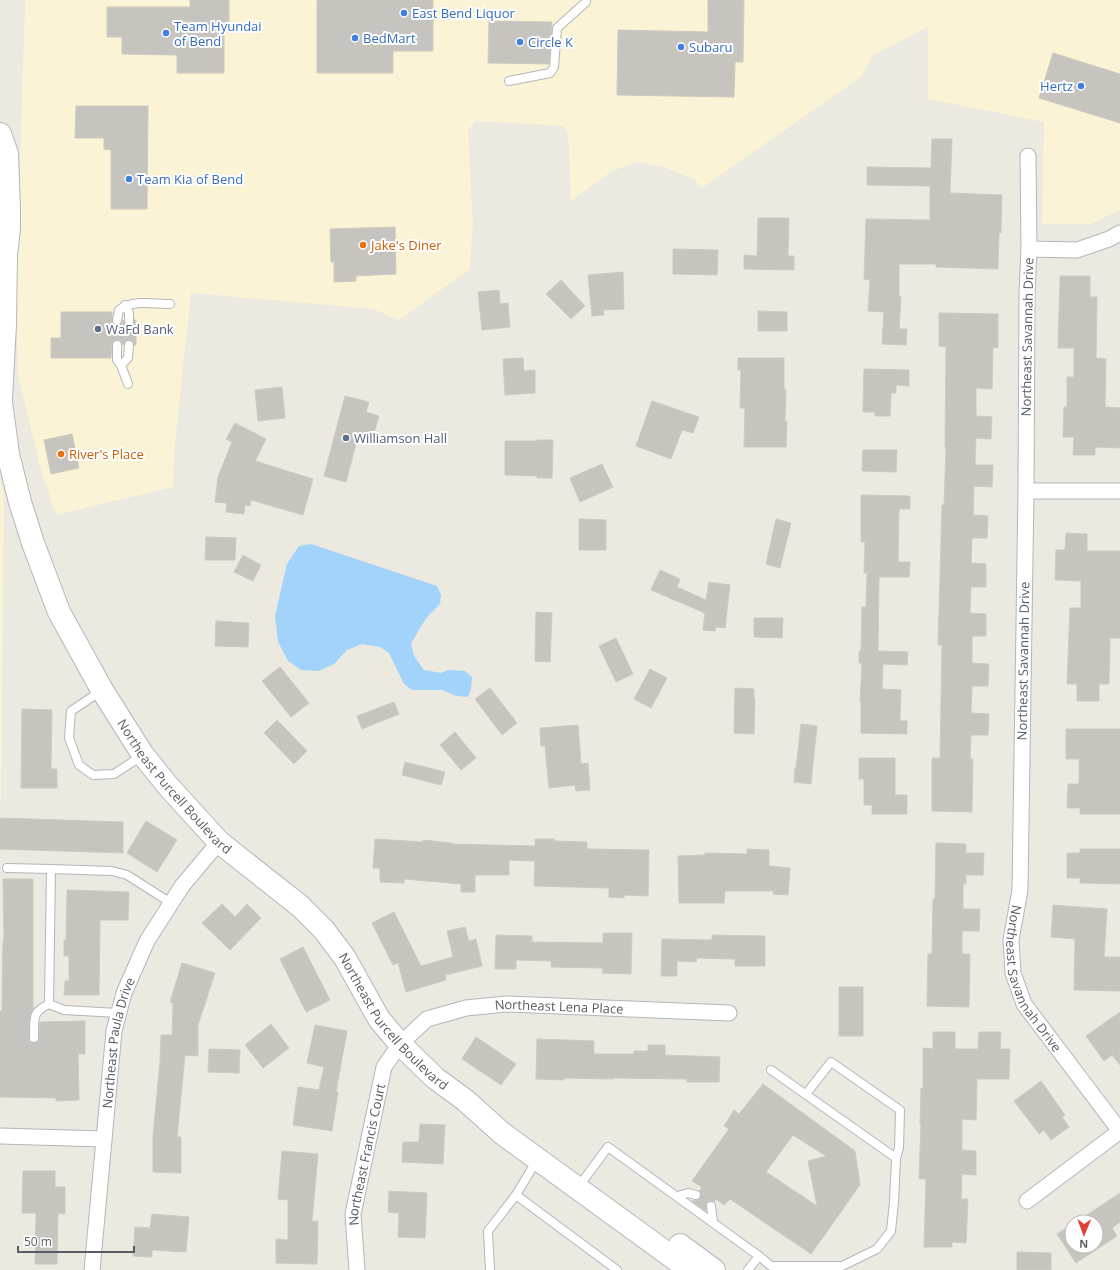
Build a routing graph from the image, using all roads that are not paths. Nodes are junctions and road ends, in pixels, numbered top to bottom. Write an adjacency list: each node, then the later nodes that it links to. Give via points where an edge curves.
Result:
1 (586, 2): 2 (lane, via 557,28 554,67 550,73)
2 (509, 81)
3 (0, 134): 5 (street, Northeast Purcell Boulevard, via 7,154 9,207)
4 (1028, 156): 7 (street, Northeast Savannah Drive)
5 (3, 228): 16 (street, Northeast Purcell Boulevard, via 6,254 5,324)
6 (1120, 233): 7 (street, via 1077,250)
7 (1028, 249): 17 (street, Northeast Savannah Drive)
8 (170, 304): 9 (lane)
9 (125, 305): 10 (lane, via 119,310); 11 (lane)
10 (117, 320)
11 (129, 320)
12 (117, 345): 14 (lane, via 117,360)
13 (129, 345): 14 (lane, via 128,358)
14 (121, 365): 15 (lane)
15 (128, 384)
16 (0, 397): 19 (street, Northeast Purcell Boulevard, via 8,454 33,543 59,612)
17 (1026, 491): 18 (street); 33 (street, Northeast Savannah Drive, via 1020,890 1011,940 1012,973 1024,1004)
18 (1120, 491)
19 (102, 690): 20 (street, Northeast Purcell Boulevard); 20 (lane, via 71,711 69,738 79,765 93,775 114,774)
20 (143, 755): 21 (street, Northeast Purcell Boulevard)
21 (219, 842): 24 (street, Northeast Paula Drive); 29 (street, Northeast Purcell Boulevard, via 300,906 324,930 345,958 379,1019)
22 (7, 868): 23 (lane)
23 (51, 869): 24 (lane, via 112,871 127,875); 25 (lane)
24 (171, 903): 26 (street, Northeast Paula Drive, via 147,941)
25 (49, 1004): 26 (lane, via 64,1010); 28 (lane, via 35,1014)
26 (118, 1013): 35 (street, Northeast Paula Drive)
27 (729, 1013): 29 (street, Northeast Lena Place, via 506,1004 466,1008 427,1019)
28 (34, 1038)
29 (400, 1044): 32 (street, Northeast Purcell Boulevard, via 435,1078); 47 (street, Northeast Francis Court, via 384,1067 353,1214)
30 (771, 1070): 31 (lane)
31 (806, 1094): 36 (lane); 36 (lane, via 831,1062 900,1110 900,1148)
32 (465, 1100): 37 (street, Northeast Purcell Boulevard, via 503,1134); 38 (street, Northeast Purcell Boulevard, via 509,1123)
33 (1120, 1131): 42 (street)
34 (0, 1136): 35 (street)
35 (104, 1139): 46 (street, Northeast Paula Drive)
36 (896, 1158): 45 (lane, via 891,1231 876,1249 842,1266 771,1266)
37 (538, 1159): 39 (lane); 50 (street, Northeast Purcell Boulevard)
38 (585, 1178): 41 (lane, via 608,1147); 51 (street, Northeast Purcell Boulevard)
39 (516, 1195): 48 (lane, via 488,1231); 49 (lane)
40 (696, 1195): 41 (lane, via 688,1193)
41 (677, 1196): 44 (lane)
42 (1027, 1201)
43 (711, 1206): 44 (lane)
44 (713, 1222): 45 (lane)
45 (759, 1256): 52 (lane)
46 (92, 1270)
47 (357, 1270)
48 (490, 1270)
49 (618, 1270)
50 (690, 1270)
51 (714, 1270)
52 (748, 1270)

